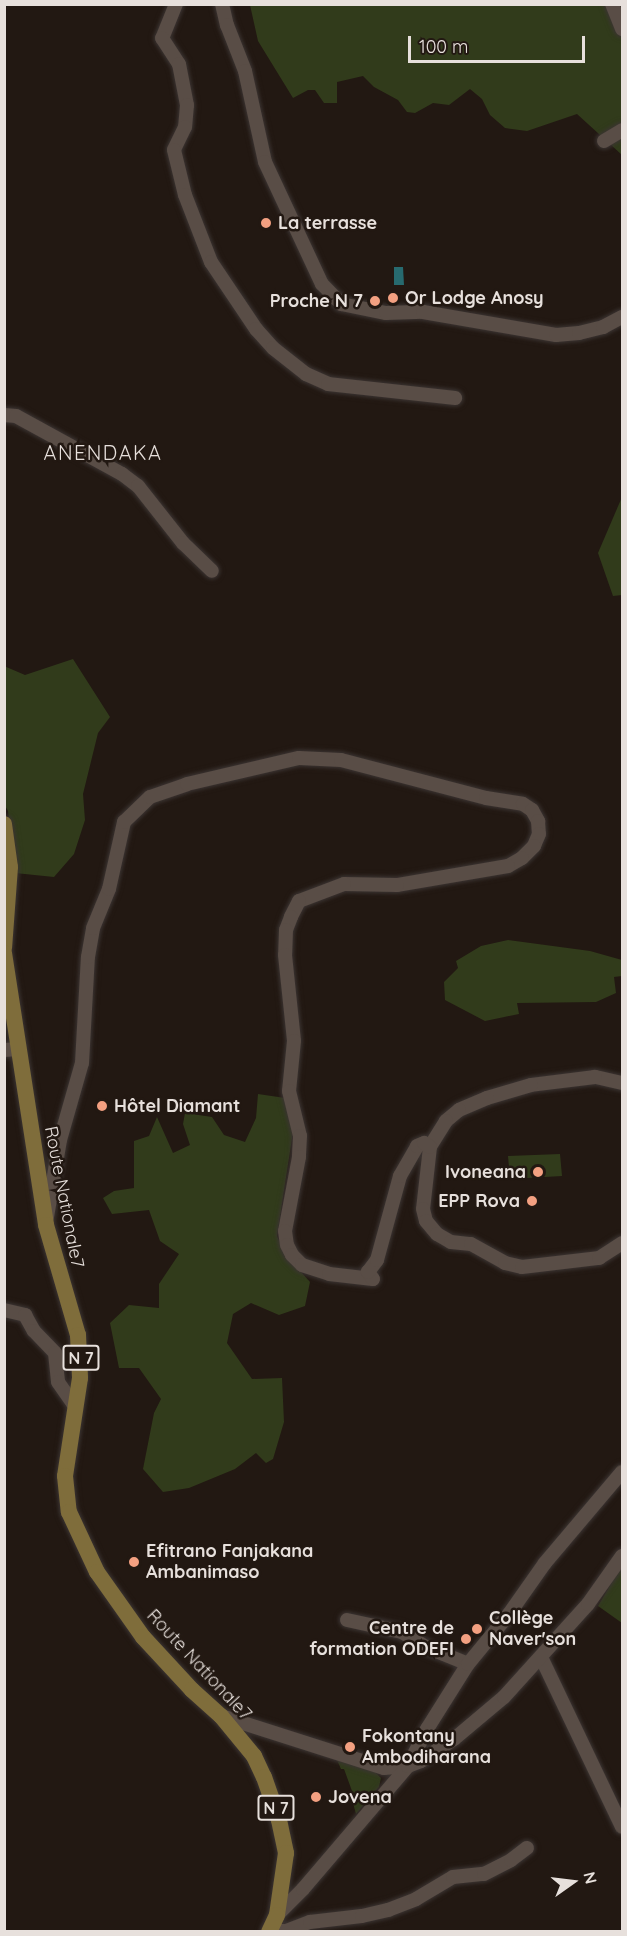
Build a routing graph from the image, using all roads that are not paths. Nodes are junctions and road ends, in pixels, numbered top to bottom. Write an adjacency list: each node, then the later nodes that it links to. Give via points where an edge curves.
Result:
1 (176, 4): 8 (street, via 162,38 179,64 187,105 185,127 174,150 185,195 211,262 256,329 306,374 328,384)
2 (222, 4): 7 (street, via 245,71 265,162 321,284 341,304 386,313 423,312 556,335 603,327)
3 (612, 4): 4 (street)
4 (622, 29)
5 (622, 130): 6 (street)
6 (604, 141)
7 (622, 317)
8 (455, 398)
9 (4, 406): 10 (street)
10 (10, 415): 11 (street, via 138,486 183,543)
11 (212, 571)
12 (4, 824): 13 (main road, via 10,867)
13 (4, 948)
14 (4, 952): 15 (main road, Route Nationale7 / N 7)
15 (11, 1049): 18 (main road, Route Nationale7 / N 7)
16 (622, 1083): 17 (street, via 596,1077 572,1079 486,1098 459,1110 446,1121)
17 (430, 1146): 18 (street, via 417,1146 400,1176 377,1260 368,1272 373,1280 328,1275 302,1265 292,1255 285,1231 300,1136 288,1091 294,1041 286,984 286,930 299,902 344,884 397,885 508,866 534,846 539,834 538,821 523,804 341,760 299,758 150,797 124,822 109,889 93,928 82,1063 60,1140); 19 (street, via 423,1209 426,1221 437,1234 451,1242 471,1244 505,1263 522,1267 599,1258)
18 (46, 1225): 21 (main road, Route Nationale7 / N 7, via 78,1335 81,1363)
19 (622, 1243)
20 (4, 1310): 21 (street, via 25,1315 55,1353 58,1382)
21 (74, 1405): 27 (main road, Route Nationale7 / N 7, via 65,1476 69,1512 81,1542 96,1572 143,1637)
22 (622, 1472): 26 (street, via 545,1563)
23 (622, 1556): 25 (street, via 610,1577)
24 (347, 1620): 26 (street, via 402,1632 426,1647)
25 (541, 1657): 28 (street, via 480,1719); 29 (street)
26 (468, 1664): 28 (street, via 426,1729)
27 (221, 1716): 28 (street, via 384,1768); 31 (main road, Route Nationale7 / N 7, via 254,1756 279,1820 286,1853)
28 (408, 1766): 31 (street)
29 (622, 1827)
30 (527, 1848): 32 (street, via 484,1874 453,1877 388,1910)
31 (276, 1915): 32 (main road, N 7)
32 (269, 1931)

